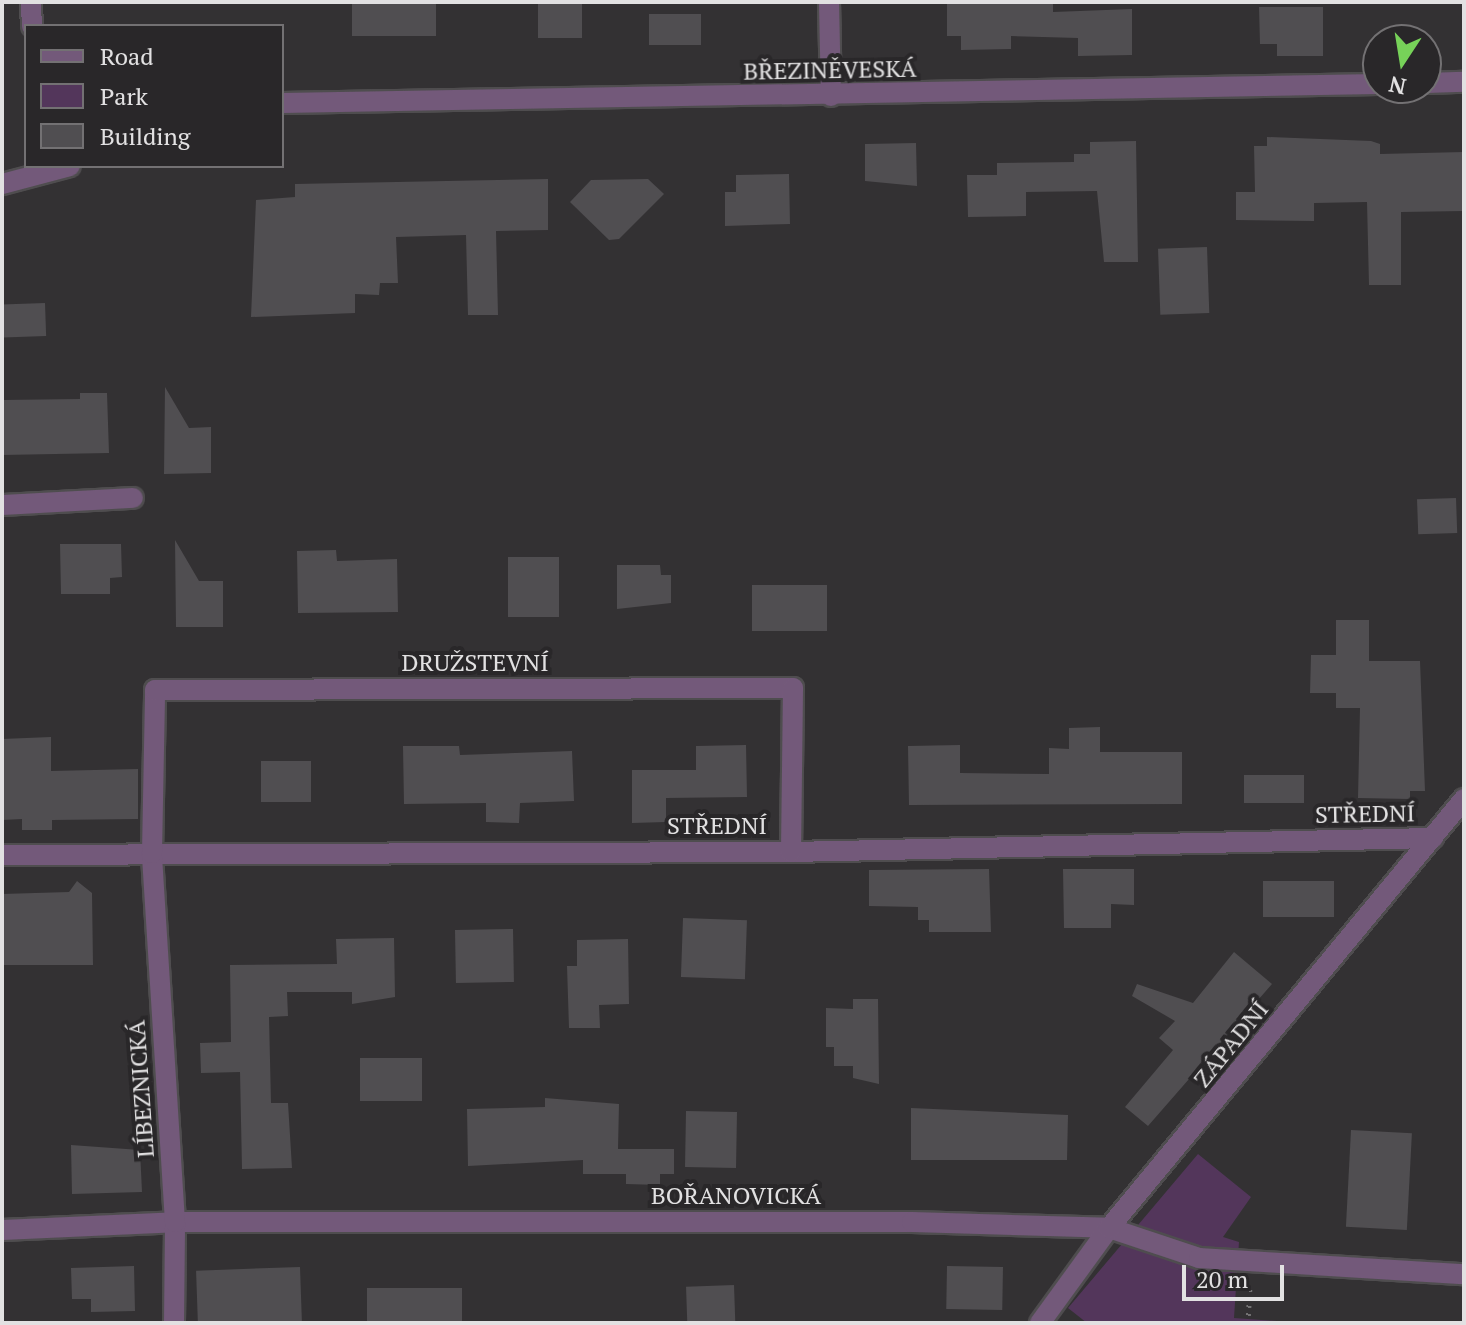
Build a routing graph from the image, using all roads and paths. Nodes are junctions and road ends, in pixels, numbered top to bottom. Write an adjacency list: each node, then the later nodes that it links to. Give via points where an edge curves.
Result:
1 (31, 2): 3 (street)
2 (829, 2): 7 (street)
3 (32, 24)
4 (1464, 82): 5 (street)
5 (1442, 83)
6 (1362, 84): 7 (street, BŘEZINĚVESKÁ)
7 (831, 96): 8 (street, BŘEZINĚVESKÁ)
8 (284, 103)
9 (57, 168): 10 (street)
10 (2, 184)
11 (133, 498): 12 (street)
12 (2, 505)
13 (1464, 799): 14 (street, ZÁPADNÍ)
14 (1433, 838): 15 (street, STŘEDNÍ); 19 (street, ZÁPADNÍ)
15 (791, 852): 16 (street, STŘEDNÍ); 16 (street, DRUŽSTEVNÍ, via 793,688 155,690)
16 (152, 853): 17 (street, STŘEDNÍ); 18 (street, LÍBEZNICKÁ)
17 (2, 855)
18 (175, 1222): 19 (street, BOŘANOVICKÁ, via 912,1222); 20 (street, BOŘANOVICKÁ); 22 (street, LÍBEZNICKÁ)
19 (1109, 1228): 21 (street, BOŘANOVICKÁ, via 1199,1258); 23 (street, ZÁPADNÍ)
20 (2, 1230)
21 (1464, 1274)
22 (174, 1323)
23 (1040, 1323)

